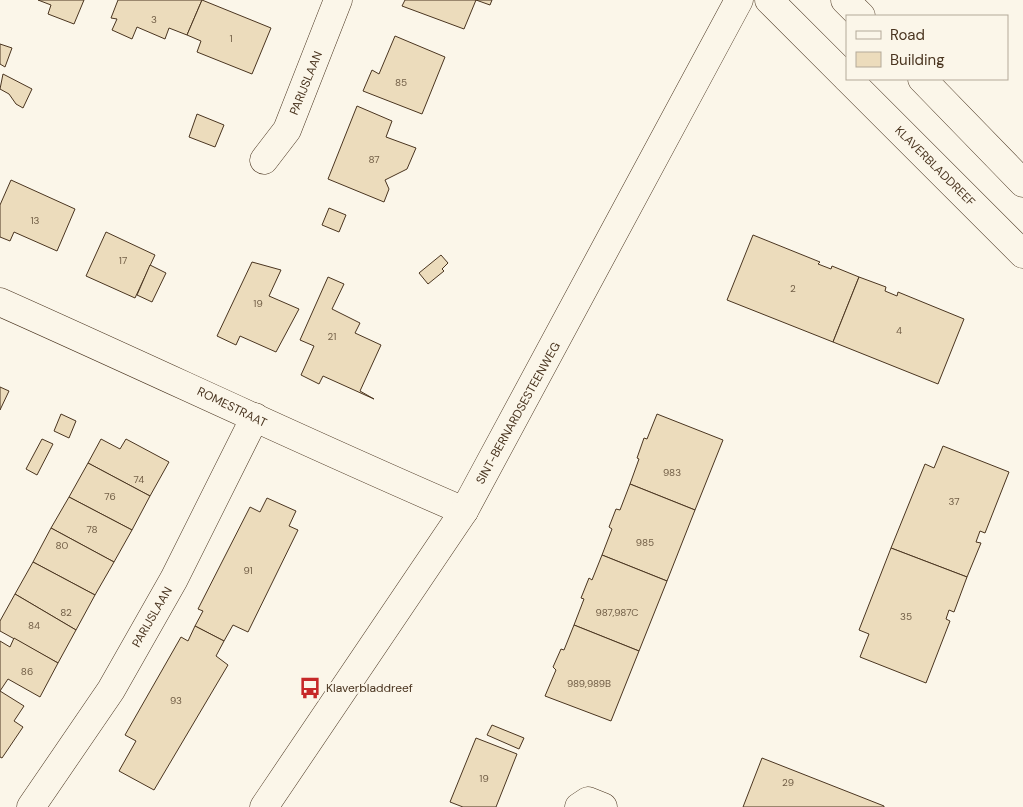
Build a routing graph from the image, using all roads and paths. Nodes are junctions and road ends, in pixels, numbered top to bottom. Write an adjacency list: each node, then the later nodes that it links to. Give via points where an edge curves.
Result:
1 (338, 0): 9 (street, PARIJSLAAN, via 287,130)
2 (739, 0): 14 (street, SINT-BERNARDSESTEENWEG)
3 (769, 0): 6 (street, KLAVERBLADDREEF)
4 (845, 0): 5 (street)
5 (860, 15)
6 (846, 77)
7 (849, 80): 11 (street, KLAVERBLADDREEF)
8 (923, 80): 10 (street)
9 (264, 160)
10 (1023, 183)
11 (1023, 254)
12 (0, 302): 13 (street, ROMESTRAAT)
13 (255, 417): 14 (street, ROMESTRAAT, via 329,453); 15 (street, PARIJSLAAN, via 174,579 111,690)
14 (464, 510): 16 (street, SINT-BERNARDSESTEENWEG)
15 (31, 807)
16 (264, 807)
17 (579, 807): 18 (street, via 588,801)
18 (603, 807)

